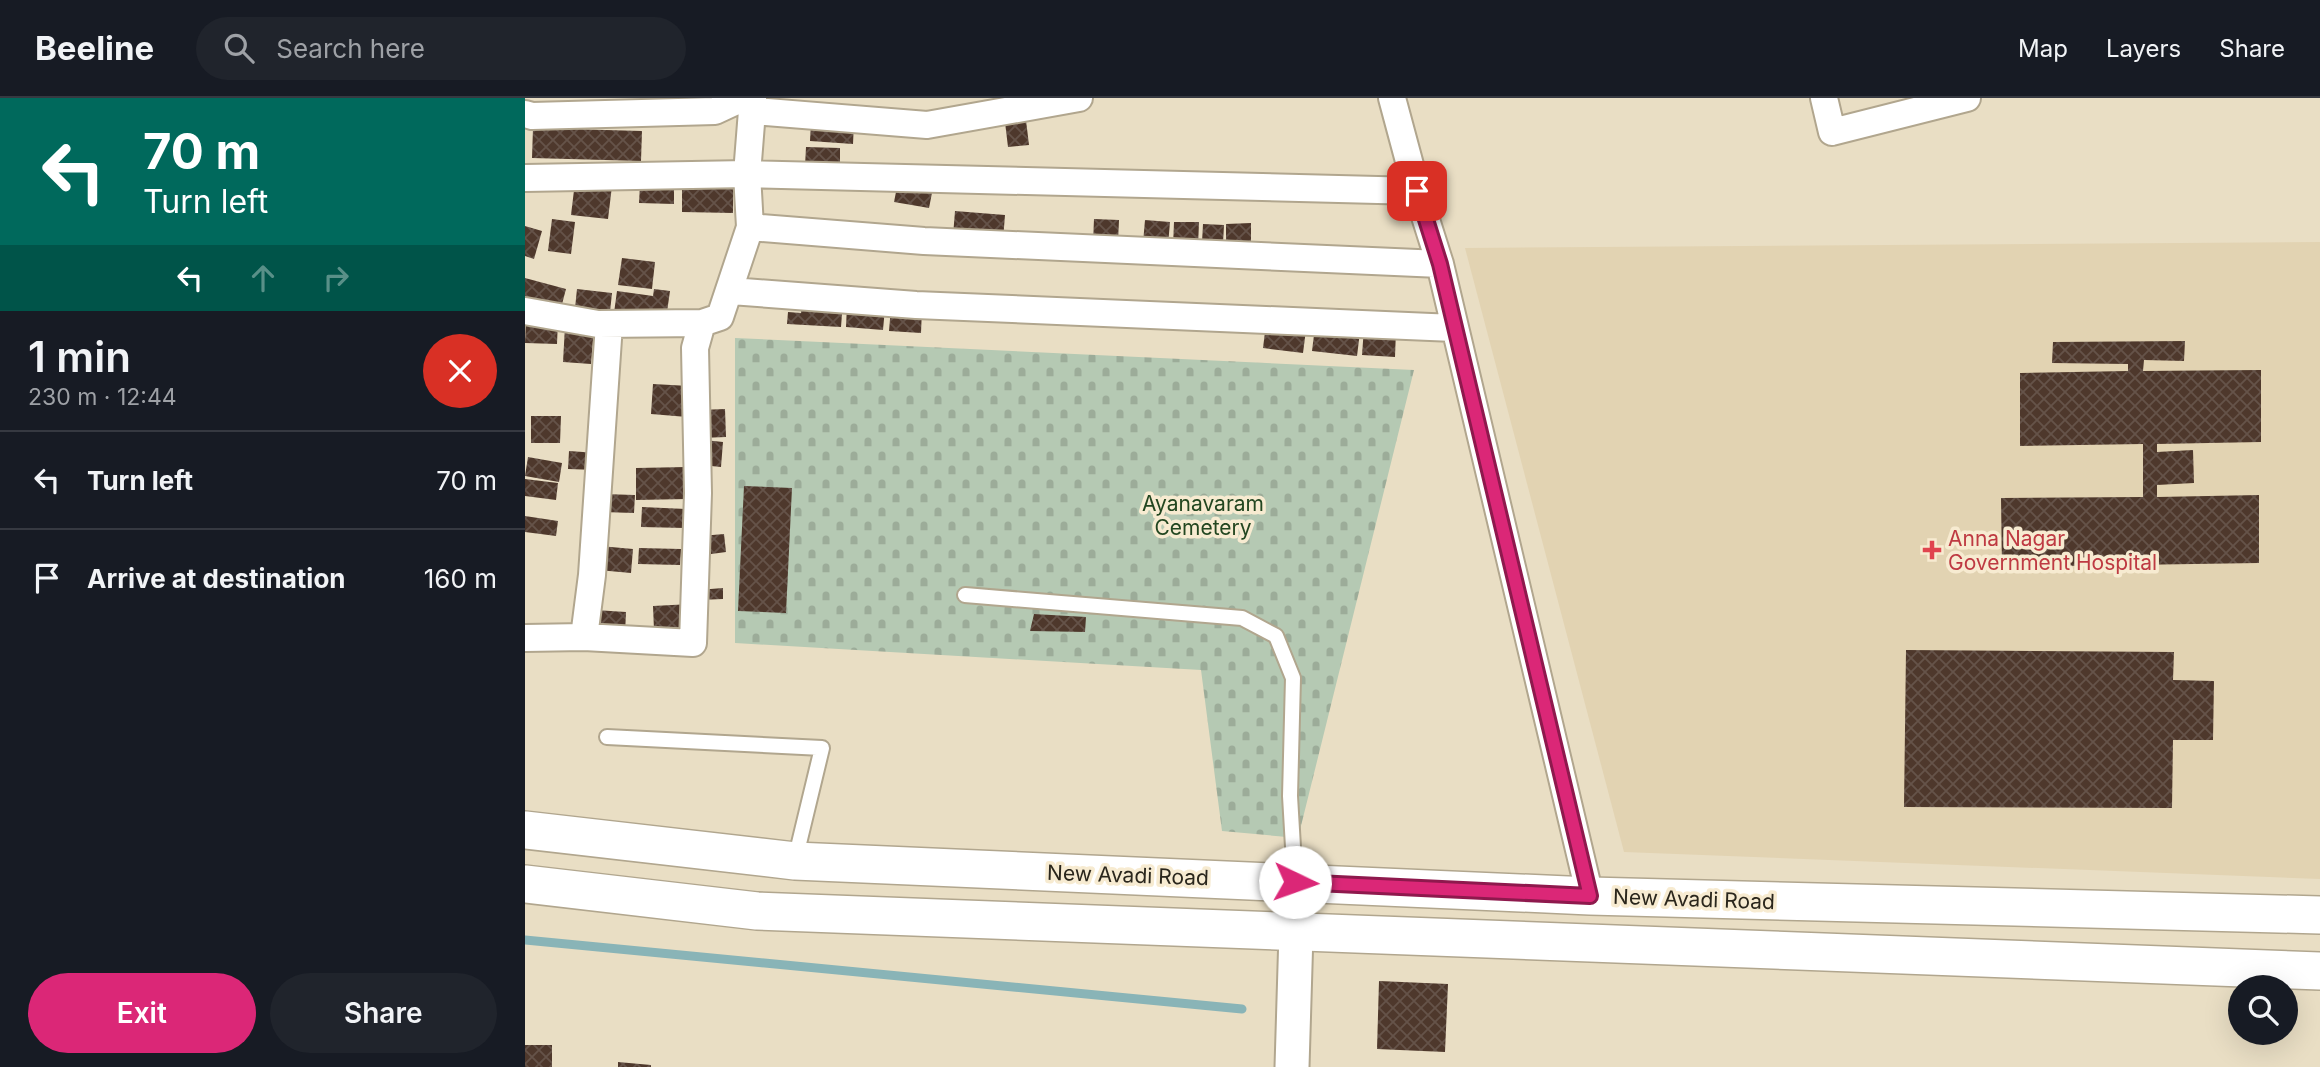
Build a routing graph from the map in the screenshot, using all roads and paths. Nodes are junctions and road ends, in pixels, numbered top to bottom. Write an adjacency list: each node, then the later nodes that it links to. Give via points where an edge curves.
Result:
1 (1079, 98): 5 (street, via 927,125)
2 (1392, 98): 9 (street)
3 (1824, 98): 4 (street, via 1832,132)
4 (1966, 98)
5 (750, 102): 6 (street, via 715,111); 7 (street)
6 (527, 122)
7 (747, 174): 8 (street); 9 (street); 10 (street)
8 (525, 178)
9 (1417, 191): 11 (street)
10 (750, 227): 11 (street, via 950,242); 12 (street)
11 (1440, 264): 16 (street)
12 (731, 291): 14 (street, via 720,317); 16 (street, via 916,305)
13 (525, 311): 15 (street)
14 (702, 323): 15 (street); 19 (street, via 695,348 698,493 693,643)
15 (609, 324): 19 (street)
16 (1454, 328): 25 (street)
17 (965, 594): 23 (lane, via 1242,618 1276,636 1293,678 1290,796)
18 (525, 638): 19 (street)
19 (584, 638)
20 (607, 737): 22 (lane, via 822,748)
21 (525, 830): 22 (main road, New Avadi Road)
22 (795, 861): 23 (main road, New Avadi Road)
23 (1295, 882): 25 (main road, New Avadi Road); 27 (street)
24 (525, 884): 27 (main road, via 757,911)
25 (1590, 896): 26 (main road, New Avadi Road)
26 (2320, 915)
27 (1296, 933): 28 (main road); 29 (street)
28 (2320, 971)
29 (1292, 1067)

